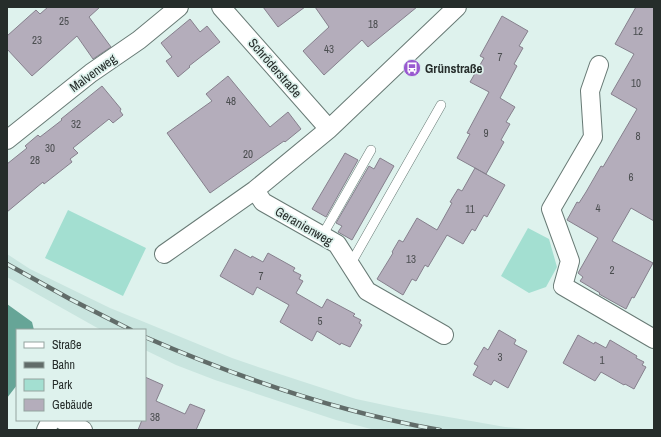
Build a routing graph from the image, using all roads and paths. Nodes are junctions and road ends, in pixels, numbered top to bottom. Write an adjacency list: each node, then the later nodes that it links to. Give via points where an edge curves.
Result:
1 (179, 7): 7 (street, Malvenweg)
2 (221, 7): 6 (street, Schröderstraße)
3 (457, 7): 6 (street)
4 (599, 65): 14 (street, via 590,91 593,137 551,209 570,261 563,286)
5 (441, 105): 12 (lane)
6 (329, 129): 9 (street)
7 (7, 140)
8 (371, 150): 10 (lane)
9 (255, 190): 10 (street, Geranienweg, via 263,202); 11 (street)
10 (322, 236): 12 (street, Geranienweg, via 337,244)
11 (164, 254)
12 (350, 265): 13 (street, Geranienweg, via 367,291)
13 (444, 335)
14 (654, 339)
15 (50, 421): 17 (street)
16 (64, 421): 18 (street)
17 (46, 430)
18 (83, 430)

